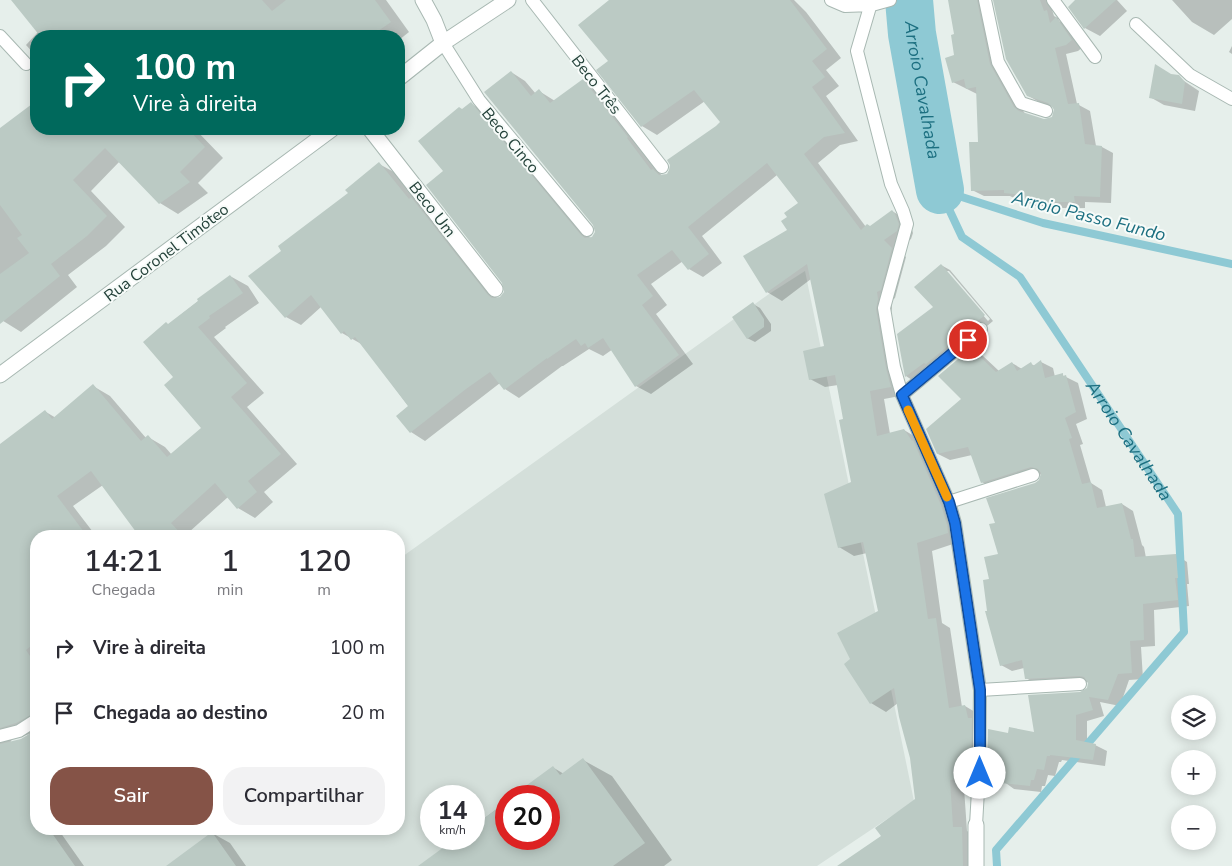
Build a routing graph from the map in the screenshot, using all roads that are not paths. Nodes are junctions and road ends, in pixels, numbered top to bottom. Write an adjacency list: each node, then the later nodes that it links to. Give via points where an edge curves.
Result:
1 (423, 0): 10 (street)
2 (508, 0): 10 (street)
3 (532, 0): 18 (lane, Beco Três)
4 (831, 0): 7 (lane, via 845,6)
5 (985, 0): 15 (lane, via 998,62 1021,103)
6 (1053, 0): 11 (lane)
7 (878, 2): 23 (lane, via 857,52 891,184 907,224 884,308)
8 (1136, 24): 14 (lane, via 1190,75)
9 (0, 36): 12 (lane)
10 (443, 43): 13 (street); 19 (lane, Beco Cinco, via 479,100)
11 (1095, 57)
12 (26, 64)
13 (405, 73)
14 (1232, 99)
15 (1046, 111)
16 (324, 135): 22 (street, Rua Coronel Timóteo)
17 (375, 135): 20 (street, Beco Um)
18 (662, 167)
19 (588, 230)
20 (495, 289)
21 (981, 329): 23 (lane)
22 (0, 375)
23 (902, 395): 25 (lane)
24 (1033, 475): 25 (lane)
25 (949, 502): 27 (lane, via 955,523)
26 (1080, 684): 27 (lane)
27 (980, 690): 30 (lane)
28 (30, 724): 29 (lane)
29 (0, 736)
30 (976, 825): 31 (street)
31 (976, 866)

